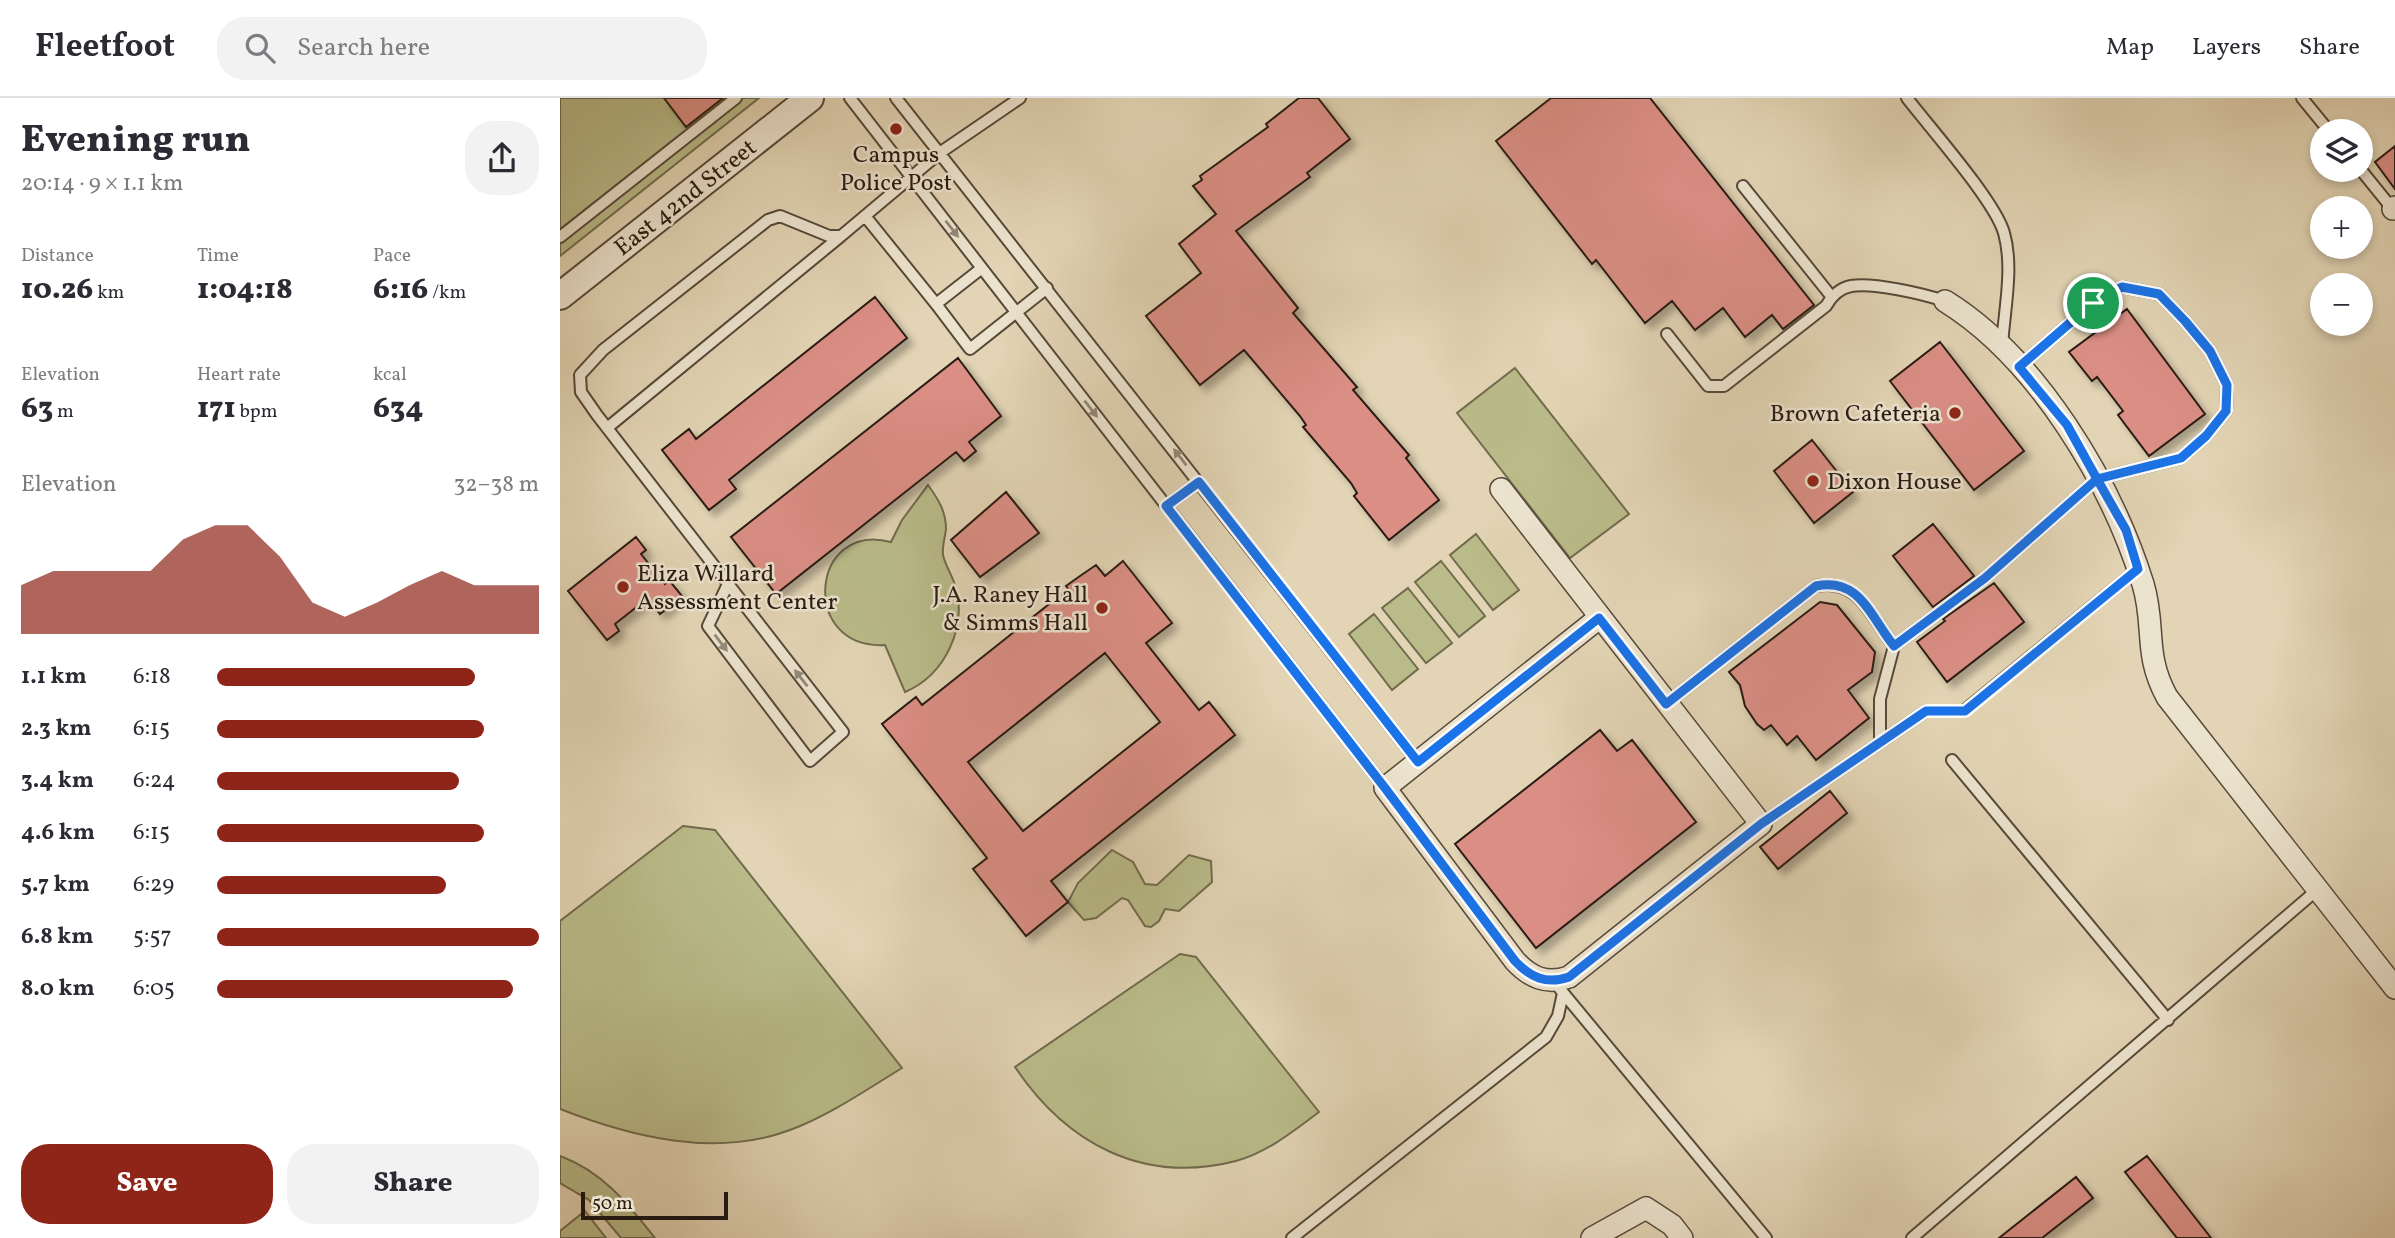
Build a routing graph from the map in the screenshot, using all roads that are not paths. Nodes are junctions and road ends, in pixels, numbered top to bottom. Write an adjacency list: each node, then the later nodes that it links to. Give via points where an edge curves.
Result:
1 (736, 98): 16 (lane)
2 (809, 98): 19 (street, East 42nd Street)
3 (850, 98): 10 (lane)
4 (896, 98): 9 (lane)
5 (1020, 98): 9 (lane)
6 (1907, 98): 25 (lane, via 1993,211 2004,233 2008,263)
7 (2302, 98): 8 (lane)
8 (2319, 119)
9 (941, 152): 10 (lane); 18 (lane)
10 (912, 178): 14 (lane); 17 (lane, one-way to 17)
11 (2371, 182): 13 (lane)
12 (1743, 186): 20 (lane)
13 (2394, 209)
14 (865, 216): 15 (lane); 22 (lane)
15 (841, 236): 27 (lane); 27 (lane, via 829,236 780,216 768,220 603,351 580,375 581,392)
16 (560, 237)
17 (982, 268): 22 (lane); 23 (lane)
18 (1047, 288): 23 (lane); 29 (lane, one-way to 18)
19 (560, 296)
20 (1831, 296): 21 (lane, via 1850,286 1916,292); 24 (lane, via 1826,306 1724,386 1708,386)
21 (1945, 301): 25 (street, via 1966,314)
22 (936, 304): 23 (lane, via 970,349)
23 (1016, 313): 31 (lane, one-way to 31)
24 (1667, 334)
25 (2001, 349): 26 (street)
26 (2019, 367): 28 (street, via 2067,425); 28 (lane, via 2093,303 2122,287 2159,294 2210,351 2227,385 2226,411 2206,436 2181,458)
27 (607, 428): 33 (lane)
28 (2097, 479): 32 (street, via 2126,530); 35 (lane, via 1985,578)
29 (1199, 482): 31 (lane); 39 (lane)
30 (1501, 489): 34 (street)
31 (1166, 506): 40 (lane)
32 (2138, 569): 37 (lane, via 1965,711 1926,711); 42 (street, via 2154,674)
33 (728, 584): 33 (lane, one-way to 33, via 708,625 810,761 843,732)
34 (1599, 618): 36 (street); 39 (street)
35 (1894, 646): 36 (lane, via 1852,589 1833,583 1816,586); 37 (lane, via 1880,699)
36 (1666, 704): 41 (street)
37 (1880, 742): 41 (lane)
38 (1952, 760): 45 (lane)
39 (1418, 762): 40 (street)
40 (1385, 788): 43 (street, via 1515,961 1528,975)
41 (1761, 824): 43 (street)
42 (2317, 890): 44 (street); 45 (lane)
43 (1559, 988): 47 (lane, via 1558,1016 1546,1037); 50 (lane)
44 (2395, 988)
45 (2168, 1020): 51 (lane)
46 (1619, 1230): 48 (street); 49 (street, via 1646,1208 1672,1225)
47 (1292, 1238)
48 (1592, 1238)
49 (1682, 1238)
50 (1766, 1238)
51 (1912, 1238)

